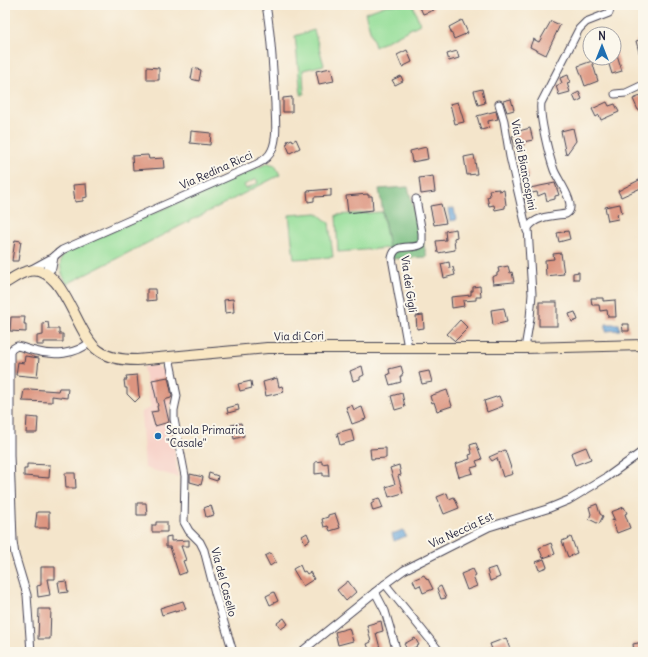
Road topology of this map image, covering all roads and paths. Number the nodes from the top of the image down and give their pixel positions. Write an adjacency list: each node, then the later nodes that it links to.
1 (266, 5): 8 (street, Via Redina Ricci)
2 (610, 5): 7 (street, Via dei Biancospini)
3 (643, 86): 4 (street)
4 (615, 94)
5 (500, 104): 7 (street, Via dei Biancospini)
6 (416, 199): 15 (street, Via dei Gigli)
7 (527, 231): 16 (street, Via dei Biancospini)
8 (54, 260): 9 (street); 10 (street); 11 (street)
9 (26, 272): 10 (main road); 12 (main road)
10 (47, 273): 11 (main road, Via di Cori)
11 (57, 282): 13 (main road, Via di Cori)
12 (5, 283)
13 (90, 342): 17 (main road, Via di Cori); 19 (street)
14 (643, 345): 16 (main road, Via di Cori)
15 (408, 348): 16 (main road, Via di Cori); 17 (main road, Via di Cori)
16 (525, 348)
17 (169, 357): 23 (street, Via del Casello)
18 (643, 451): 20 (street, Via Neccia Est)
19 (7, 456): 22 (street)
20 (385, 584): 21 (street, Via Neccia Est); 26 (street)
21 (375, 592): 24 (street, Via Neccia Est); 25 (street)
22 (31, 652)
23 (232, 652)
24 (301, 652)
25 (397, 652)
26 (440, 652)

